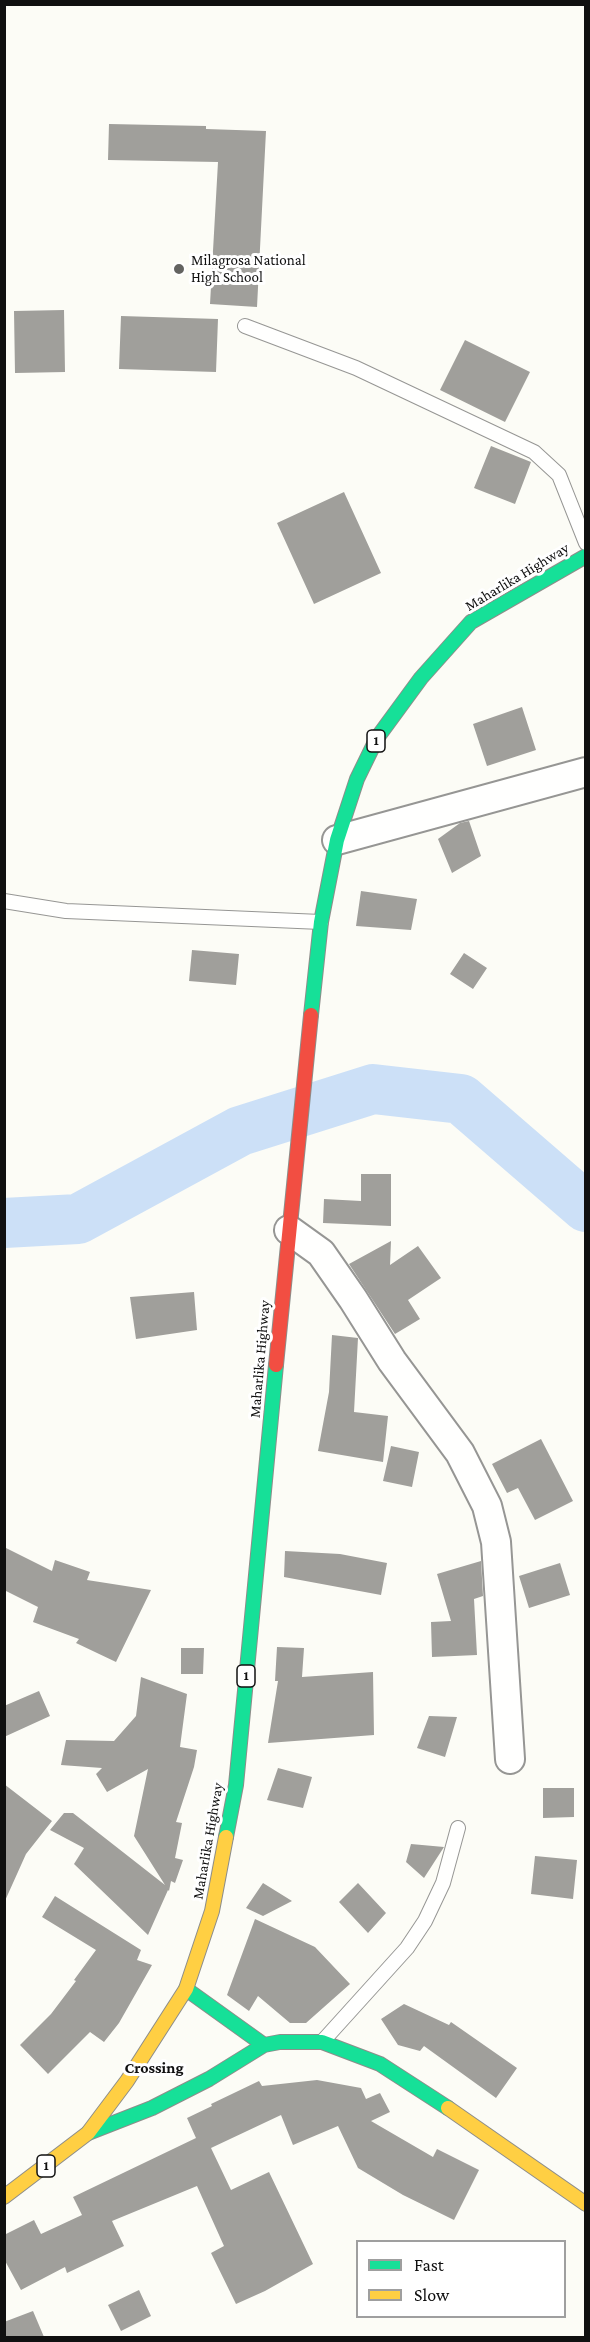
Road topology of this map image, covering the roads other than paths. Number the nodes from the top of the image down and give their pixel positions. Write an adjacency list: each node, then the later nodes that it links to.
1 (245, 326): 2 (lane)
2 (585, 543)
3 (585, 556): 5 (main road, Maharlika Highway / 1)
4 (585, 772): 5 (street)
5 (337, 840): 7 (main road, Maharlika Highway / 1)
6 (4, 901): 7 (lane)
7 (321, 922): 8 (main road, Maharlika Highway / 1)
8 (289, 1230): 9 (street); 11 (main road, Maharlika Highway / 1)
9 (510, 1759)
10 (458, 1828): 12 (lane)
11 (186, 1989): 13 (main road); 14 (main road, Maharlika Highway / 1)
12 (322, 2042): 13 (main road); 16 (main road)
13 (264, 2045): 14 (main road)
14 (88, 2133): 15 (main road, Maharlika Highway / 1)
15 (4, 2197)
16 (585, 2204)

